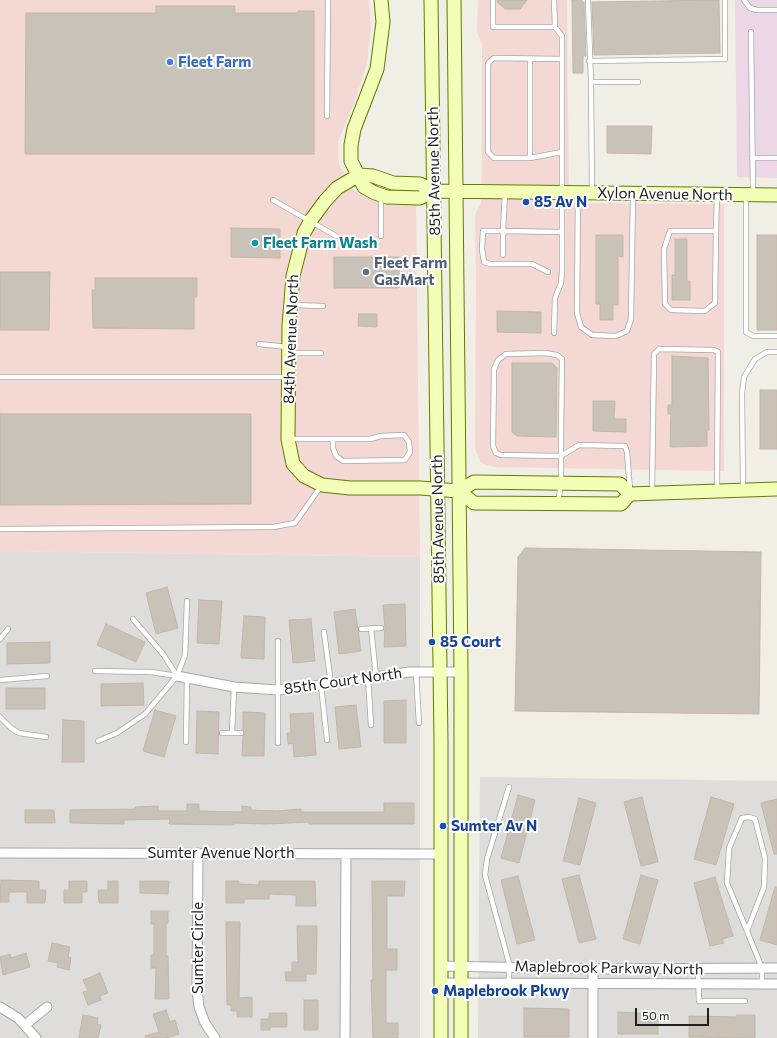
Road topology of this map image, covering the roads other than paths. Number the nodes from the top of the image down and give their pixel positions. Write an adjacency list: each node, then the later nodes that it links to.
1 (328, 0): 18 (lane)
2 (381, 0): 23 (main road)
3 (431, 0): 24 (main road, 85th Avenue North)
4 (454, 0): 25 (main road, 85th Avenue North)
5 (493, 0): 11 (lane)
6 (554, 0): 11 (lane)
7 (588, 0): 15 (lane)
8 (725, 0): 15 (lane)
9 (744, 0): 10 (lane)
10 (777, 10)
11 (555, 27): 13 (lane)
12 (751, 32): 21 (lane)
13 (562, 58): 14 (lane); 19 (lane)
14 (530, 59): 20 (lane); 20 (lane)
15 (589, 61): 16 (lane)
16 (590, 82): 17 (lane); 29 (lane)
17 (638, 82)
18 (328, 116)
19 (562, 152): 20 (lane); 27 (lane)
20 (530, 158)
21 (752, 158): 22 (lane); 33 (lane)
22 (777, 158)
23 (359, 175): 24 (main road); 31 (main road); 36 (main road, 84th Avenue North)
24 (434, 191): 25 (main road, Xylon Avenue North); 31 (main road); 60 (main road, 85th Avenue North)
25 (455, 192): 26 (main road, Xylon Avenue North); 61 (main road, 85th Avenue North)
26 (505, 192): 27 (main road, Xylon Avenue North); 37 (lane)
27 (562, 193): 28 (main road, Xylon Avenue North); 39 (lane)
28 (578, 194): 29 (main road, Xylon Avenue North); 30 (lane)
29 (592, 194): 30 (main road, Xylon Avenue North)
30 (633, 194): 32 (main road, Xylon Avenue North)
31 (381, 195): 41 (lane)
32 (717, 195): 33 (main road, Xylon Avenue North); 38 (lane)
33 (750, 195): 34 (main road, Xylon Avenue North); 47 (lane)
34 (777, 195)
35 (273, 200): 36 (lane)
36 (311, 220): 40 (lane); 44 (main road, 84th Avenue North)
37 (503, 231): 39 (lane); 42 (lane); 43 (lane)
38 (716, 231): 38 (lane)
39 (562, 232): 46 (lane)
40 (336, 236)
41 (382, 236)
42 (502, 255)
43 (548, 272)
44 (290, 305): 45 (lane); 49 (main road, 84th Avenue North)
45 (323, 306)
46 (554, 333)
47 (777, 336)
48 (259, 344): 49 (lane)
49 (289, 350): 51 (lane); 53 (main road, 84th Avenue North)
50 (777, 352): 62 (lane)
51 (321, 353)
52 (0, 376): 53 (lane)
53 (288, 376): 54 (main road, 84th Avenue North)
54 (288, 439): 55 (lane); 58 (main road, 84th Avenue North)
55 (333, 439): 55 (lane)
56 (561, 456): 56 (lane); 57 (lane); 65 (lane)
57 (561, 483): 61 (main road); 65 (main road); 66 (lane)
58 (322, 485): 60 (main road); 67 (lane)
59 (777, 489): 62 (main road)
60 (438, 490): 61 (main road); 79 (main road, 85th Avenue North)
61 (459, 491): 66 (main road); 80 (main road, 85th Avenue North)
62 (743, 491): 63 (main road)
63 (716, 492): 64 (main road); 64 (lane)
64 (652, 493): 65 (main road)
65 (630, 494): 66 (main road)
66 (558, 503)
67 (0, 529)
68 (187, 601): 82 (lane)
69 (133, 619): 82 (lane)
70 (372, 628): 71 (lane); 73 (lane); 84 (lane)
71 (381, 628)
72 (8, 629): 75 (lane)
73 (361, 629)
74 (324, 632): 86 (lane)
75 (0, 639)
76 (278, 641): 89 (lane)
77 (95, 671): 82 (lane)
78 (416, 671): 79 (street, 85th Court North); 84 (street, 85th Court North); 91 (lane)
79 (440, 672): 80 (street, 85th Court North); 105 (main road, 85th Avenue North)
80 (461, 672): 108 (main road, 85th Avenue North)
81 (47, 676): 85 (lane)
82 (177, 676): 83 (street, 85th Court North); 98 (lane)
83 (187, 678): 88 (street, 85th Court North); 99 (lane)
84 (372, 678): 86 (street, 85th Court North); 92 (lane)
85 (0, 680)
86 (331, 684): 87 (street, 85th Court North)
87 (321, 685): 89 (street, 85th Court North); 97 (lane)
88 (234, 687): 89 (street, 85th Court North); 94 (lane)
89 (278, 690): 100 (lane)
90 (0, 717): 96 (lane)
91 (419, 723)
92 (371, 725)
93 (222, 733): 94 (lane)
94 (232, 733): 95 (lane)
95 (241, 733)
96 (46, 737)
97 (327, 740)
98 (98, 741)
99 (186, 742)
100 (278, 743)
101 (509, 787): 109 (lane)
102 (0, 853): 103 (street, Sumter Avenue North)
103 (198, 853): 104 (street, Sumter Avenue North); 126 (street, Sumter Circle)
104 (346, 854): 105 (street, Sumter Avenue North); 127 (street)
105 (441, 854): 107 (main road, 85th Avenue North)
106 (747, 931): 106 (lane); 110 (lane)
107 (440, 966): 108 (street, Maplebrook Parkway North); 114 (main road, 85th Avenue North)
108 (460, 966): 109 (street, Maplebrook Parkway North); 115 (main road, 85th Avenue North)
109 (509, 967): 112 (street, Maplebrook Parkway North); 116 (lane)
110 (762, 968): 111 (street, Maplebrook Parkway North); 113 (street, Maplebrook Parkway North); 119 (lane)
111 (777, 968)
112 (593, 969): 113 (street, Maplebrook Parkway North); 117 (street)
113 (698, 969): 118 (lane)
114 (440, 983): 115 (street, Maplebrook Parkway North); 128 (main road, 85th Avenue North)
115 (461, 983): 116 (street, Maplebrook Parkway North); 129 (main road, 85th Avenue North)
116 (509, 983): 117 (street, Maplebrook Parkway North)
117 (594, 984): 118 (street, Maplebrook Parkway North); 130 (street)
118 (698, 984): 119 (street, Maplebrook Parkway North); 121 (lane)
119 (762, 984): 120 (street, Maplebrook Parkway North)
120 (777, 984)
121 (745, 1002)
122 (0, 1007): 124 (street)
123 (47, 1007): 124 (street)
124 (25, 1025): 125 (street)
125 (36, 1038)
126 (215, 1038)
127 (345, 1038)
128 (441, 1038)
129 (461, 1038)
130 (593, 1038)

